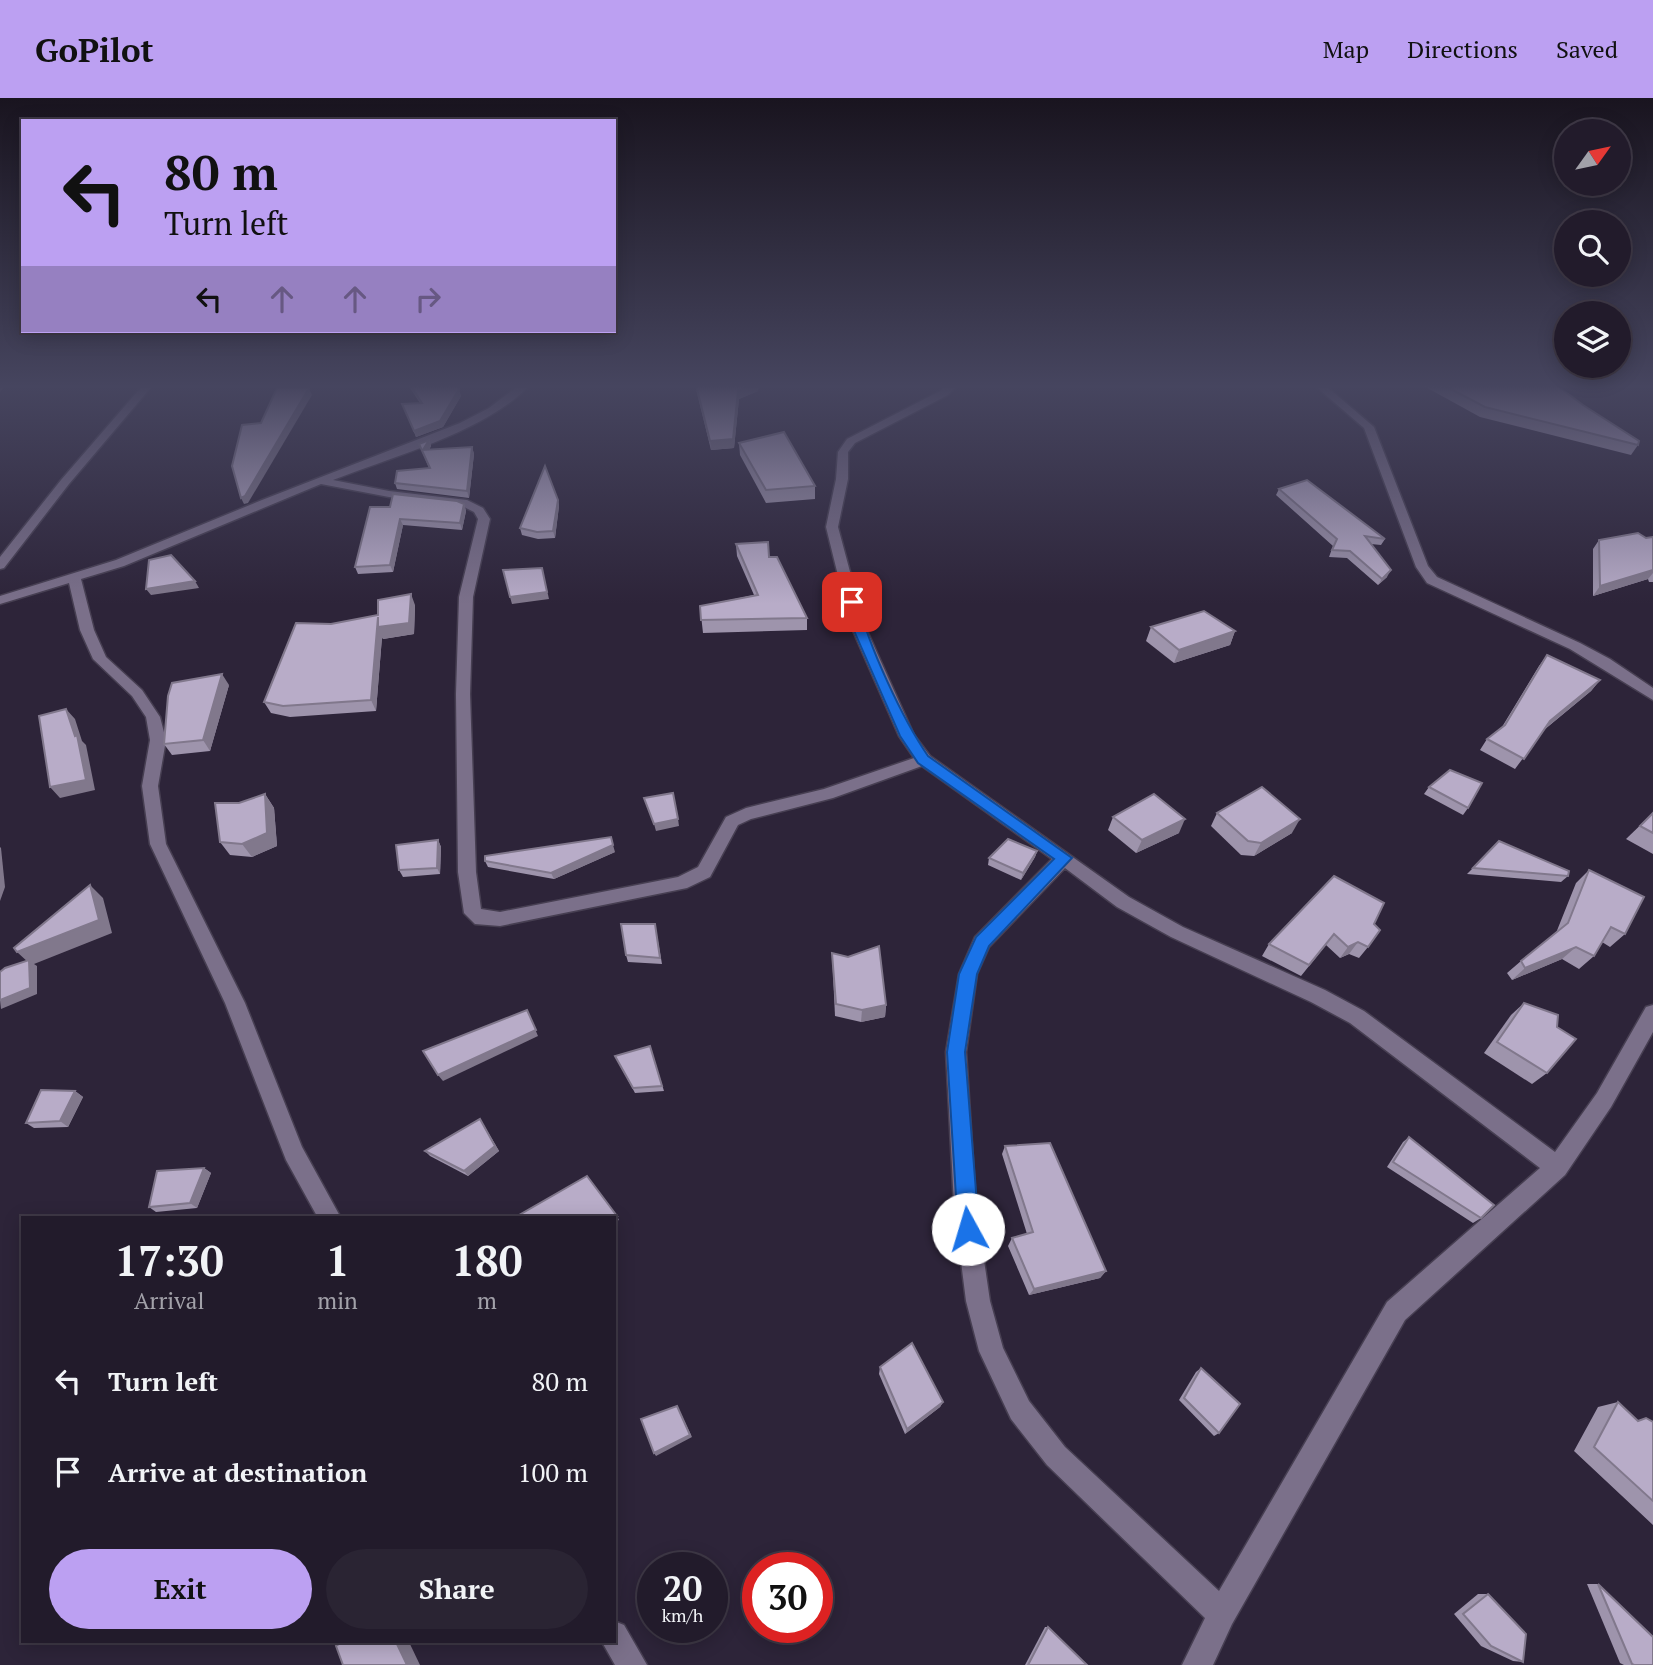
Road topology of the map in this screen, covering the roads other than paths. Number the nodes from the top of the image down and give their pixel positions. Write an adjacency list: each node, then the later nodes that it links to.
1 (85, 458): 6 (street)
2 (379, 458): 5 (street)
3 (843, 458): 10 (street)
4 (1381, 458): 9 (street)
5 (321, 481): 7 (street); 10 (street)
6 (0, 565)
7 (74, 578): 8 (street); 14 (street)
8 (0, 600)
9 (1653, 695)
10 (923, 760): 11 (street)
11 (1064, 858): 13 (street); 15 (street)
12 (1652, 1020): 13 (street)
13 (1557, 1167): 15 (street)
14 (329, 1216)
15 (1222, 1614): 18 (street)
16 (616, 1638): 17 (street)
17 (632, 1665)
18 (1197, 1665)

